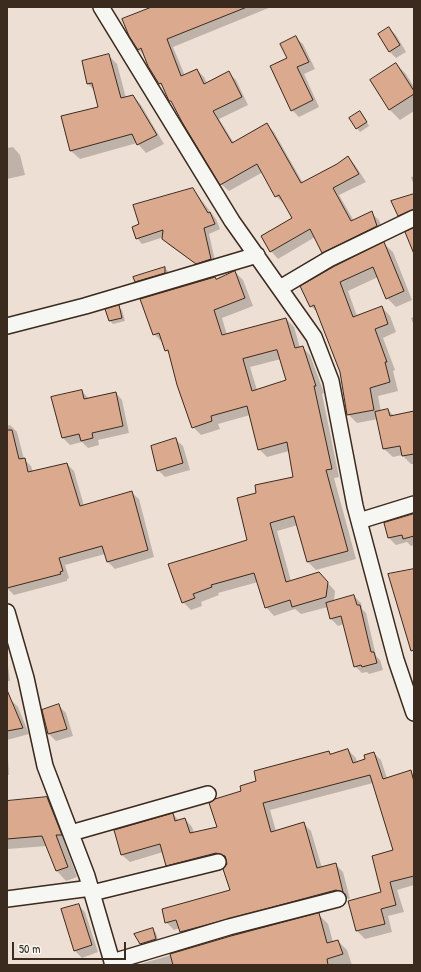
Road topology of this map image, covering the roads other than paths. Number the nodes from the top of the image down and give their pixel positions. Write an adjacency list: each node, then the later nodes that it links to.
1 (101, 7): 3 (street)
2 (414, 218): 4 (street)
3 (257, 255): 4 (street); 5 (street)
4 (280, 288): 7 (street)
5 (7, 326)
6 (414, 504): 7 (street)
7 (359, 520): 9 (street)
8 (8, 616): 11 (street)
9 (414, 714)
10 (208, 794): 11 (street)
11 (71, 833): 13 (street)
12 (218, 862): 13 (street)
13 (91, 891): 14 (street); 16 (street)
14 (7, 899)
15 (338, 900): 16 (street)
16 (113, 964)

